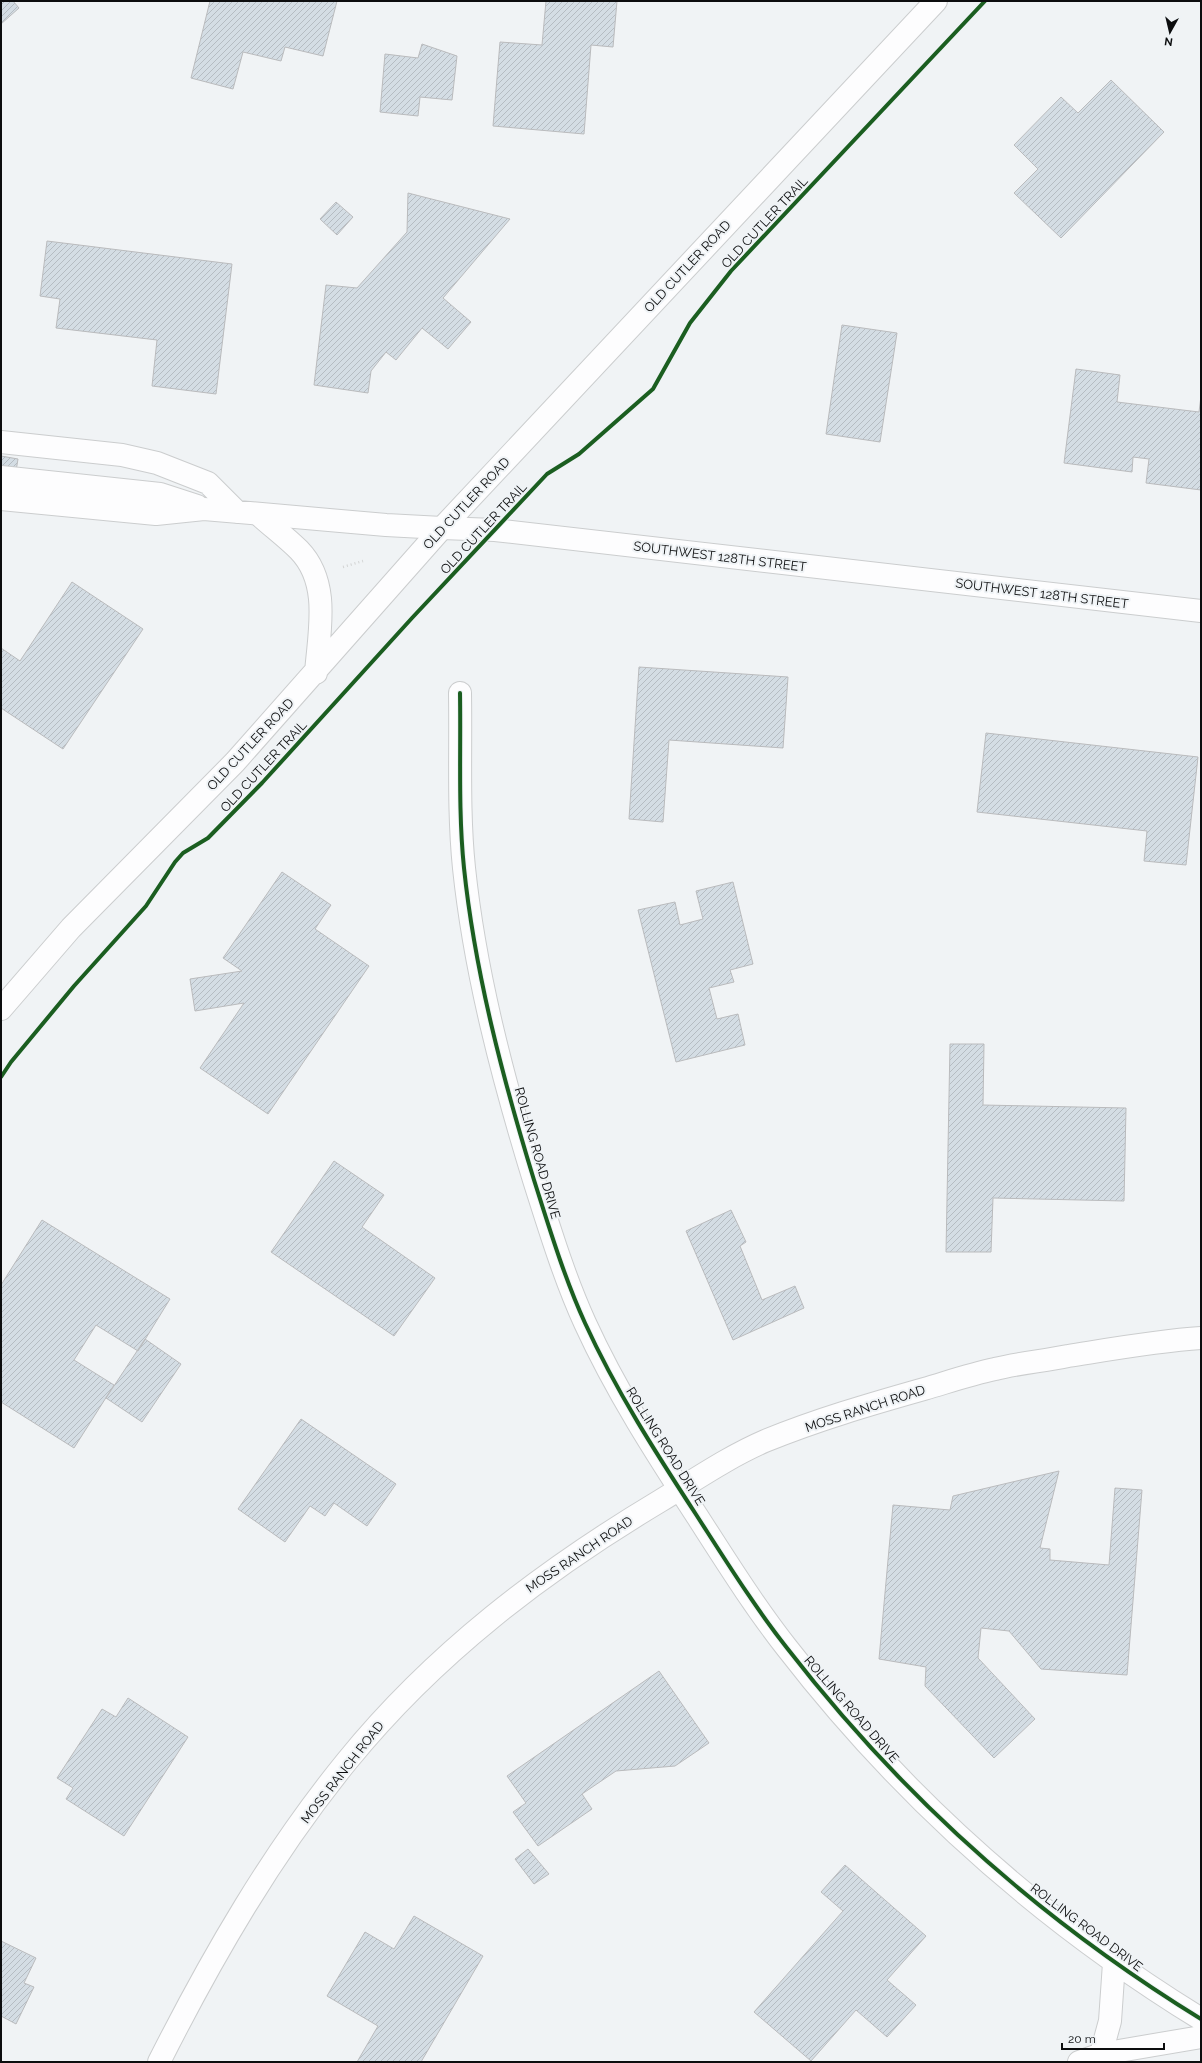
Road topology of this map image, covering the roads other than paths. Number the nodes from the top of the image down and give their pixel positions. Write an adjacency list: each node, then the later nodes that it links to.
1 (936, 1): 7 (street, OLD CUTLER ROAD)
2 (1, 442): 6 (street)
3 (1, 477): 5 (street, SOUTHWEST 128TH STREET)
4 (1, 499): 5 (street, SOUTHWEST 128TH STREET)
5 (204, 509): 6 (street, SOUTHWEST 128TH STREET)
6 (248, 513): 7 (street, SOUTHWEST 128TH STREET); 9 (street)
7 (442, 528): 8 (street, SOUTHWEST 128TH STREET); 9 (street, OLD CUTLER ROAD)
8 (1201, 611)
9 (316, 673): 11 (street, OLD CUTLER ROAD)
10 (460, 693): 13 (street, ROLLING ROAD DRIVE)
11 (1, 1009)
12 (1201, 1338): 13 (street, MOSS RANCH ROAD)
13 (680, 1489): 14 (street, ROLLING ROAD DRIVE); 18 (street, MOSS RANCH ROAD)
14 (1114, 1963): 15 (street, ROLLING ROAD DRIVE); 17 (street)
15 (1201, 2019)
16 (1201, 2037): 17 (street)
17 (1101, 2054): 19 (street)
18 (159, 2062)
19 (1079, 2062)

